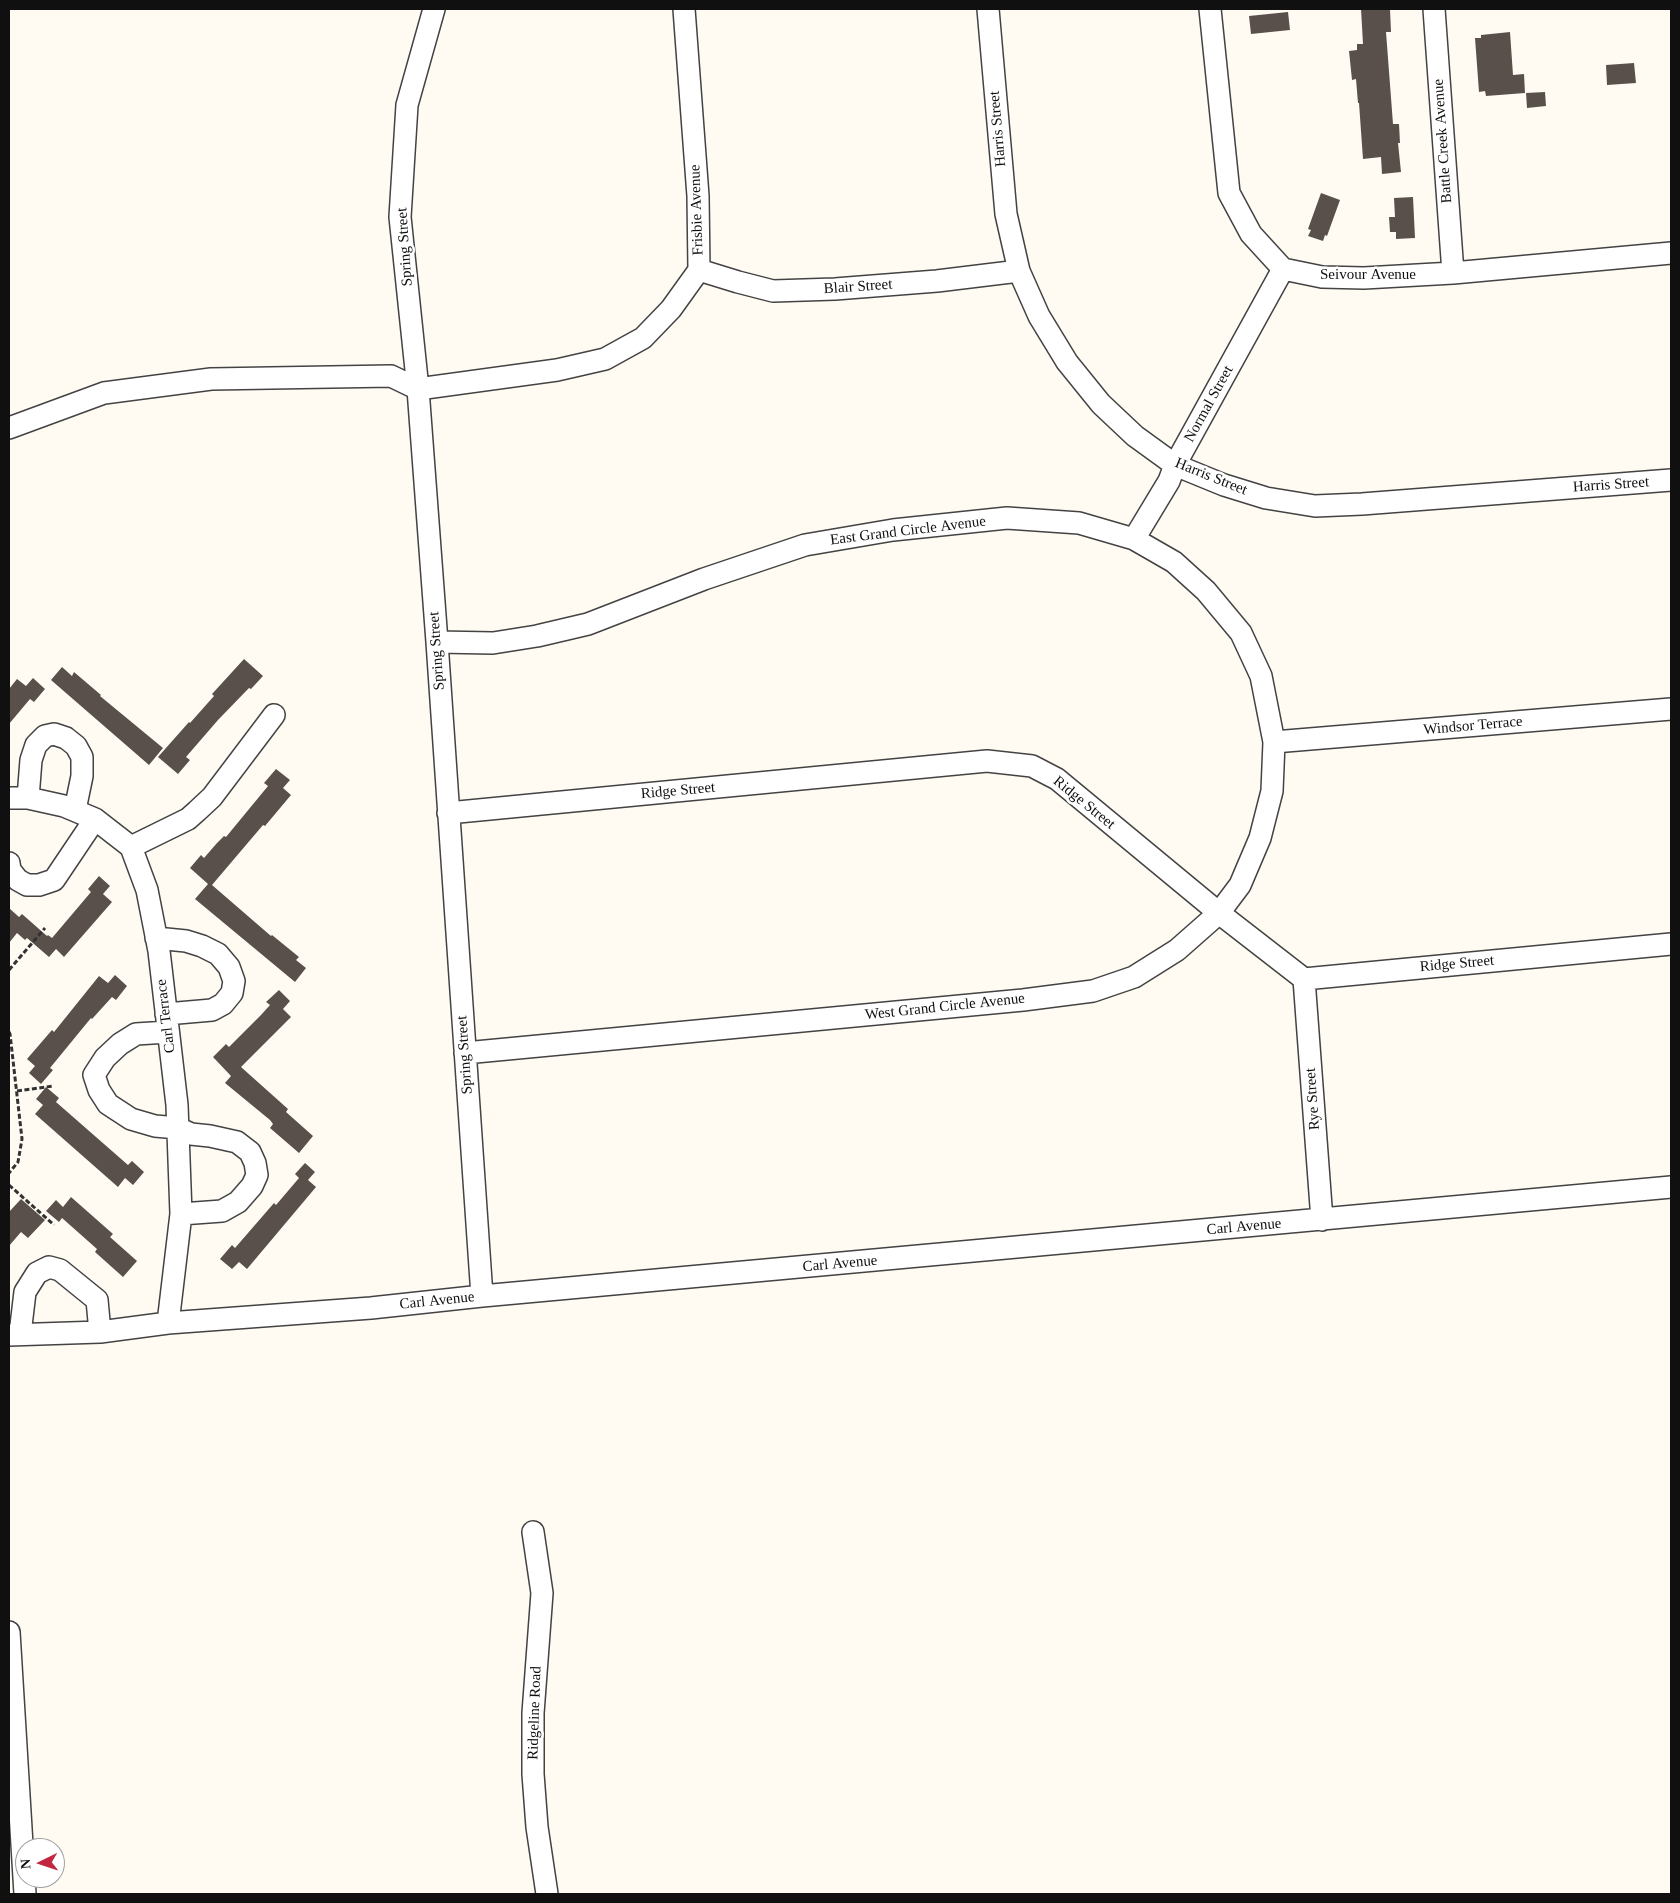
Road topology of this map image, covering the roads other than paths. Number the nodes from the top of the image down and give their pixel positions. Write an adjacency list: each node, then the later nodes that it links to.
1 (434, 9): 11 (street, Spring Street)
2 (684, 9): 8 (street, Frisbie Avenue)
3 (988, 9): 9 (street, Harris Street)
4 (1210, 9): 7 (street)
5 (1434, 9): 10 (street, Battle Creek Avenue)
6 (1671, 253): 10 (street, Seivour Avenue)
7 (1283, 269): 10 (street, Seivour Avenue); 13 (street, Normal Street)
8 (699, 270): 9 (street, Blair Street); 11 (street, Frisbie Avenue)
9 (1019, 271): 13 (street, Harris Street)
10 (1453, 273)
11 (418, 389): 12 (street); 16 (street, Spring Street)
12 (9, 428)
13 (1175, 465): 14 (street, Harris Street); 15 (street, Normal Street)
14 (1671, 480)
15 (1134, 539): 16 (street, East Grand Circle Avenue); 19 (street, East Grand Circle Avenue)
16 (437, 642): 22 (street, Spring Street)
17 (1671, 709): 19 (street, Windsor Terrace)
18 (274, 715): 24 (street)
19 (1274, 742): 26 (street, West Grand Circle Avenue)
20 (18, 798): 21 (street); 21 (street)
21 (75, 810): 23 (street)
22 (448, 813): 26 (street, Ridge Street); 31 (street, Spring Street)
23 (95, 819): 24 (street); 25 (street)
24 (131, 847): 27 (street, Carl Terrace)
25 (9, 863)
26 (1219, 914): 29 (street, Ridge Street); 31 (street, West Grand Circle Avenue)
27 (156, 938): 30 (street, Carl Terrace); 30 (street)
28 (1671, 944): 29 (street, Ridge Street)
29 (1304, 979): 35 (street, Rye Street)
30 (167, 1023): 32 (street, Carl Terrace); 32 (street)
31 (465, 1053): 36 (street, Spring Street)
32 (178, 1128): 34 (street, Carl Terrace); 34 (street)
33 (1671, 1187): 35 (street, Carl Avenue)
34 (181, 1214): 37 (street, Carl Terrace)
35 (1322, 1220): 36 (street, Carl Avenue)
36 (482, 1296): 37 (street, Carl Avenue)
37 (168, 1323): 38 (street, Carl Avenue)
38 (100, 1332): 39 (street, Carl Avenue); 39 (street)
39 (14, 1335)
40 (532, 1532): 43 (street, Ridgeline Road)
41 (9, 1632): 42 (street)
42 (25, 1894)
43 (547, 1894)

